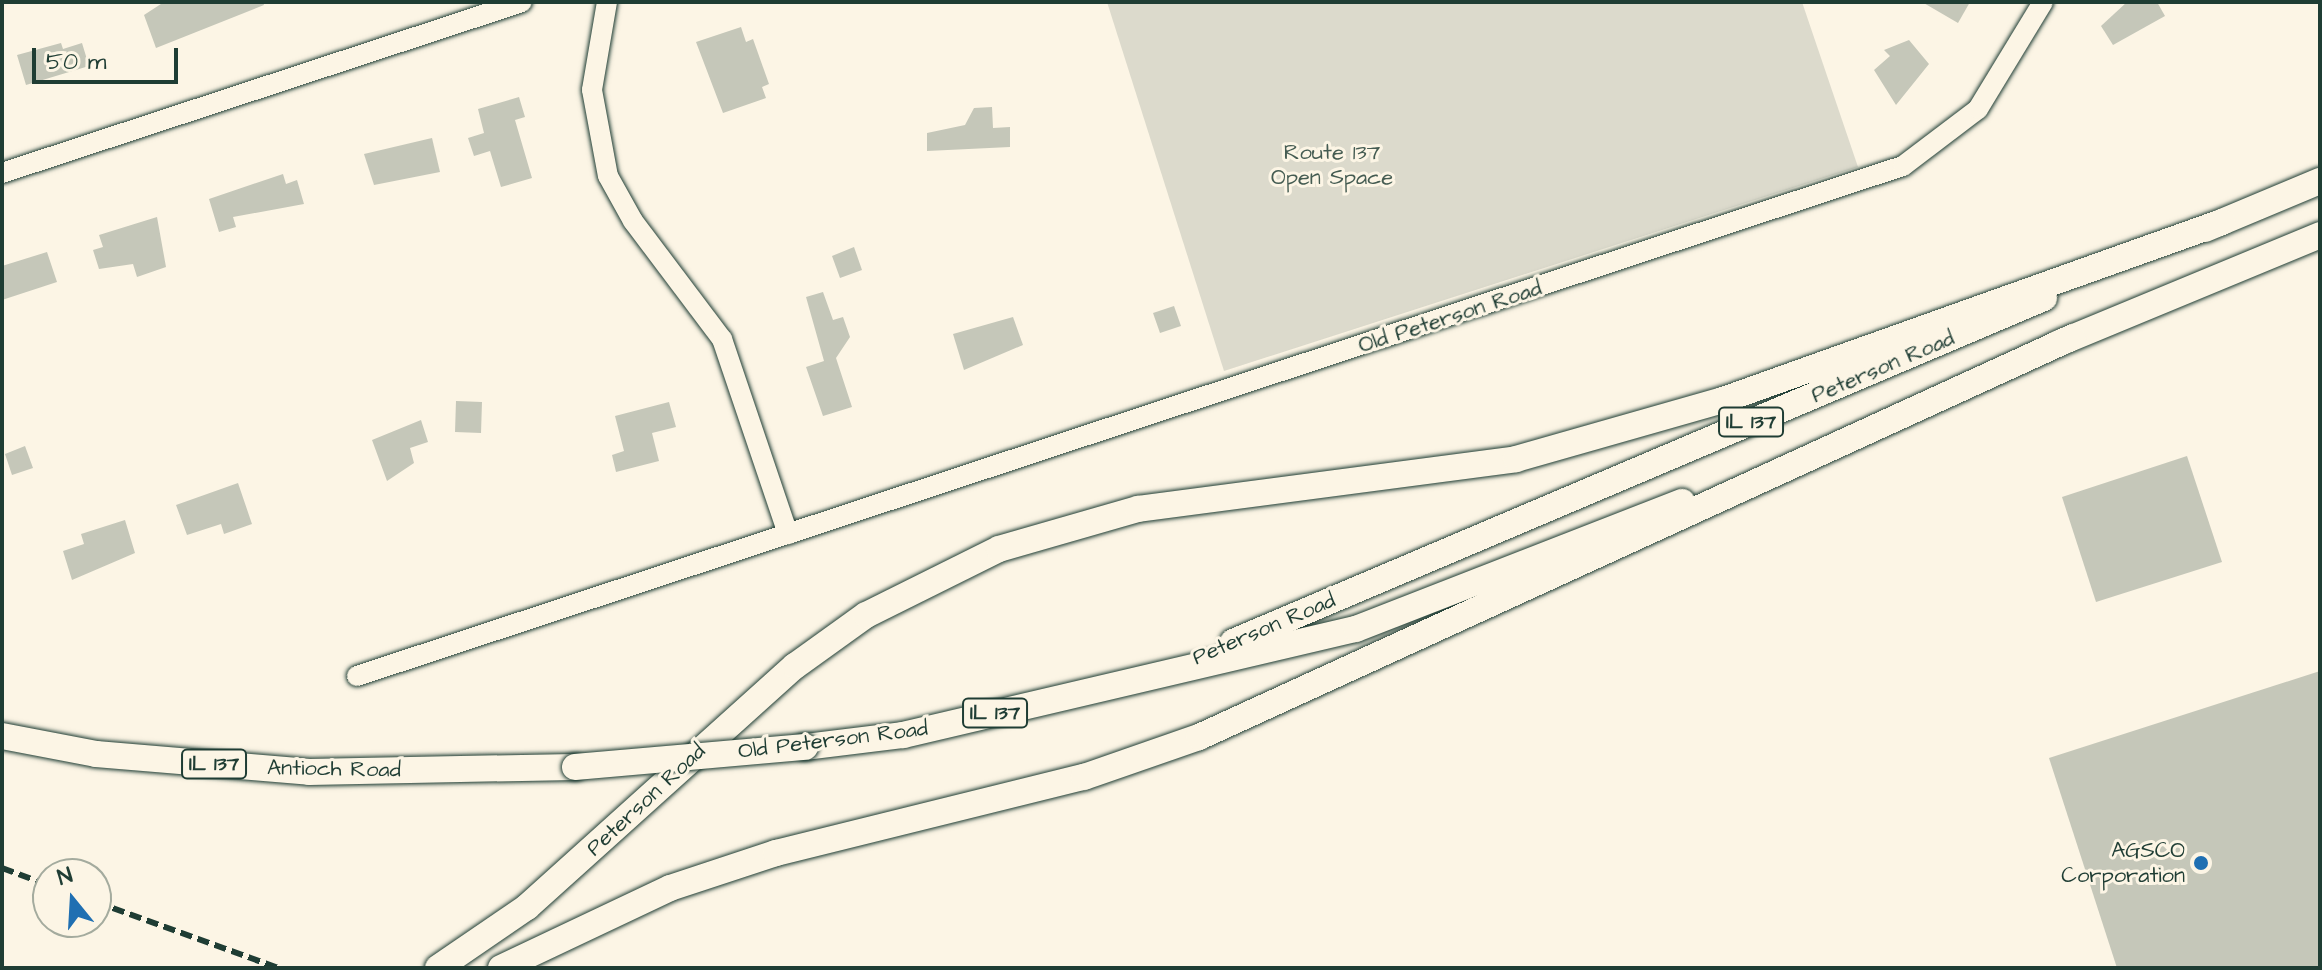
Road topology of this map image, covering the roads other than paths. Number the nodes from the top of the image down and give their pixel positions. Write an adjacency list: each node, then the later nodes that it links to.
1 (522, 2): 4 (street)
2 (607, 2): 9 (street)
3 (2043, 2): 9 (street, Old Peterson Road)
4 (2, 173)
5 (2320, 181): 6 (main road, Peterson Road / IL 137)
6 (2222, 222): 10 (main road, Peterson Road / IL 137); 14 (main road, Peterson Road)
7 (2320, 235): 8 (main road, Peterson Road / IL 137)
8 (2073, 337): 10 (main road, Peterson Road / IL 137); 15 (main road, Peterson Road)
9 (788, 534): 11 (street)
10 (1182, 664): 13 (main road, Old Peterson Road / IL 137, bridge)
11 (357, 676)
12 (2, 736): 13 (main road, Antioch Road / IL 137)
13 (429, 771)
14 (438, 968)
15 (501, 968)

